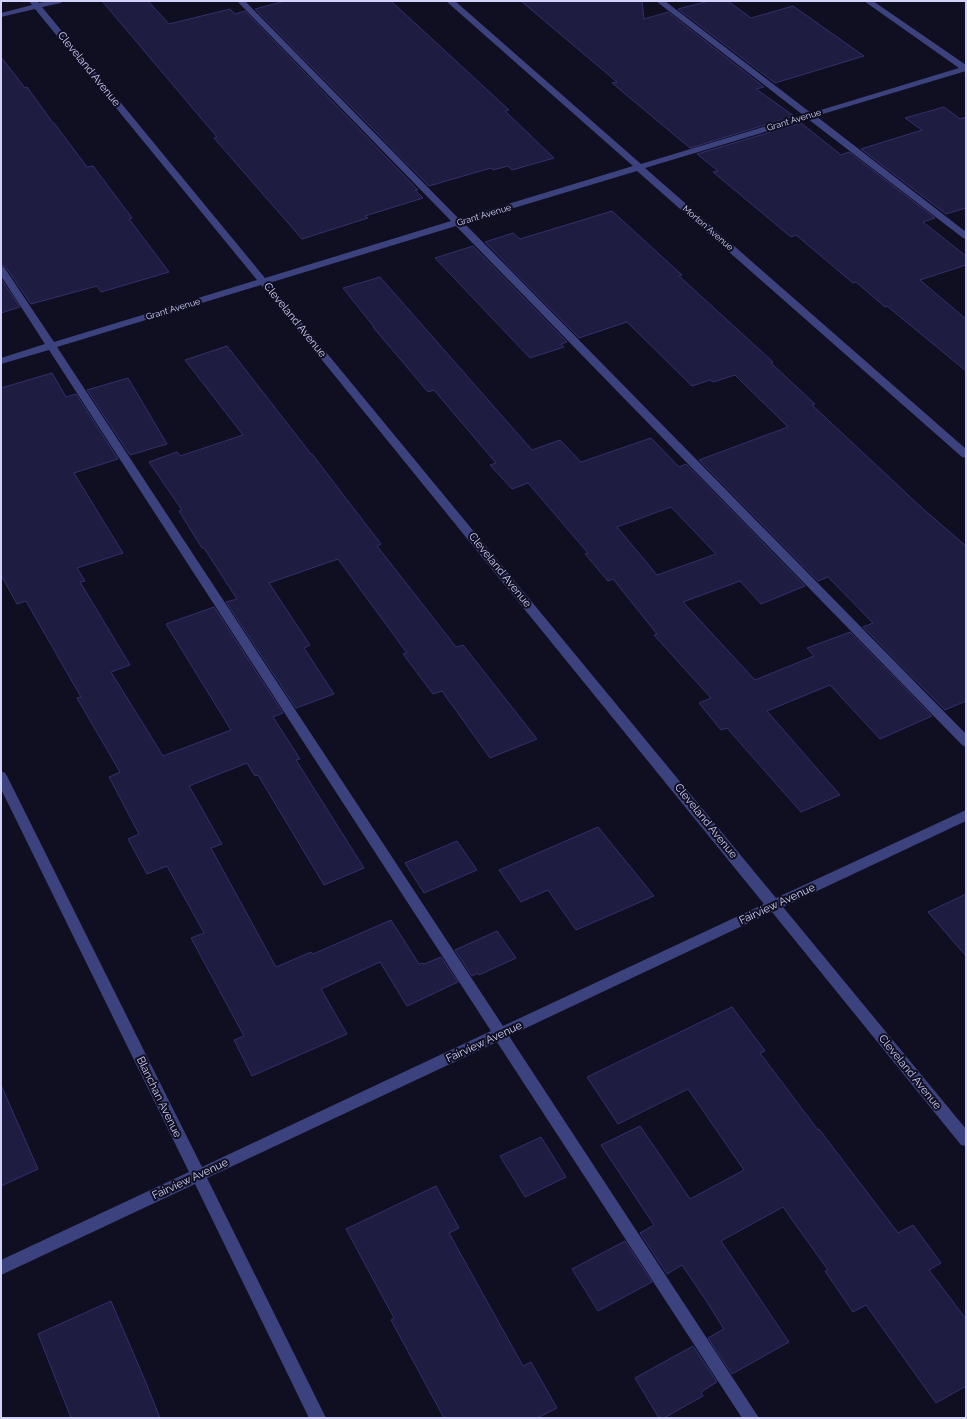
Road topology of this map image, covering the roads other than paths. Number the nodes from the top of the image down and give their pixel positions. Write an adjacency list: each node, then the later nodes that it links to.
1 (58, 1): 6 (street)
2 (241, 1): 11 (street)
3 (450, 1): 10 (street, Morton Avenue)
4 (660, 1): 9 (street)
5 (868, 1): 8 (street)
6 (35, 4): 7 (street); 14 (street, Cleveland Avenue)
7 (1, 15)
8 (966, 68): 9 (street, Grant Avenue)
9 (809, 116): 10 (street, Grant Avenue); 12 (street)
10 (639, 167): 11 (street, Grant Avenue); 17 (street, Morton Avenue)
11 (458, 222): 14 (street, Grant Avenue); 18 (street)
12 (966, 236)
13 (1, 269): 15 (street)
14 (263, 282): 15 (street, Grant Avenue); 21 (street, Cleveland Avenue)
15 (52, 346): 16 (street, Grant Avenue); 22 (street)
16 (1, 361)
17 (966, 455)
18 (966, 742)
19 (1, 776): 24 (street, Blanchan Avenue)
20 (966, 815): 21 (street, Fairview Avenue)
21 (774, 905): 22 (street, Fairview Avenue); 23 (street, Cleveland Avenue)
22 (500, 1034): 24 (street, Fairview Avenue); 27 (street)
23 (966, 1140)
24 (198, 1175): 25 (street, Fairview Avenue); 26 (street, Blanchan Avenue)
25 (1, 1268)
26 (318, 1418)
27 (751, 1418)

